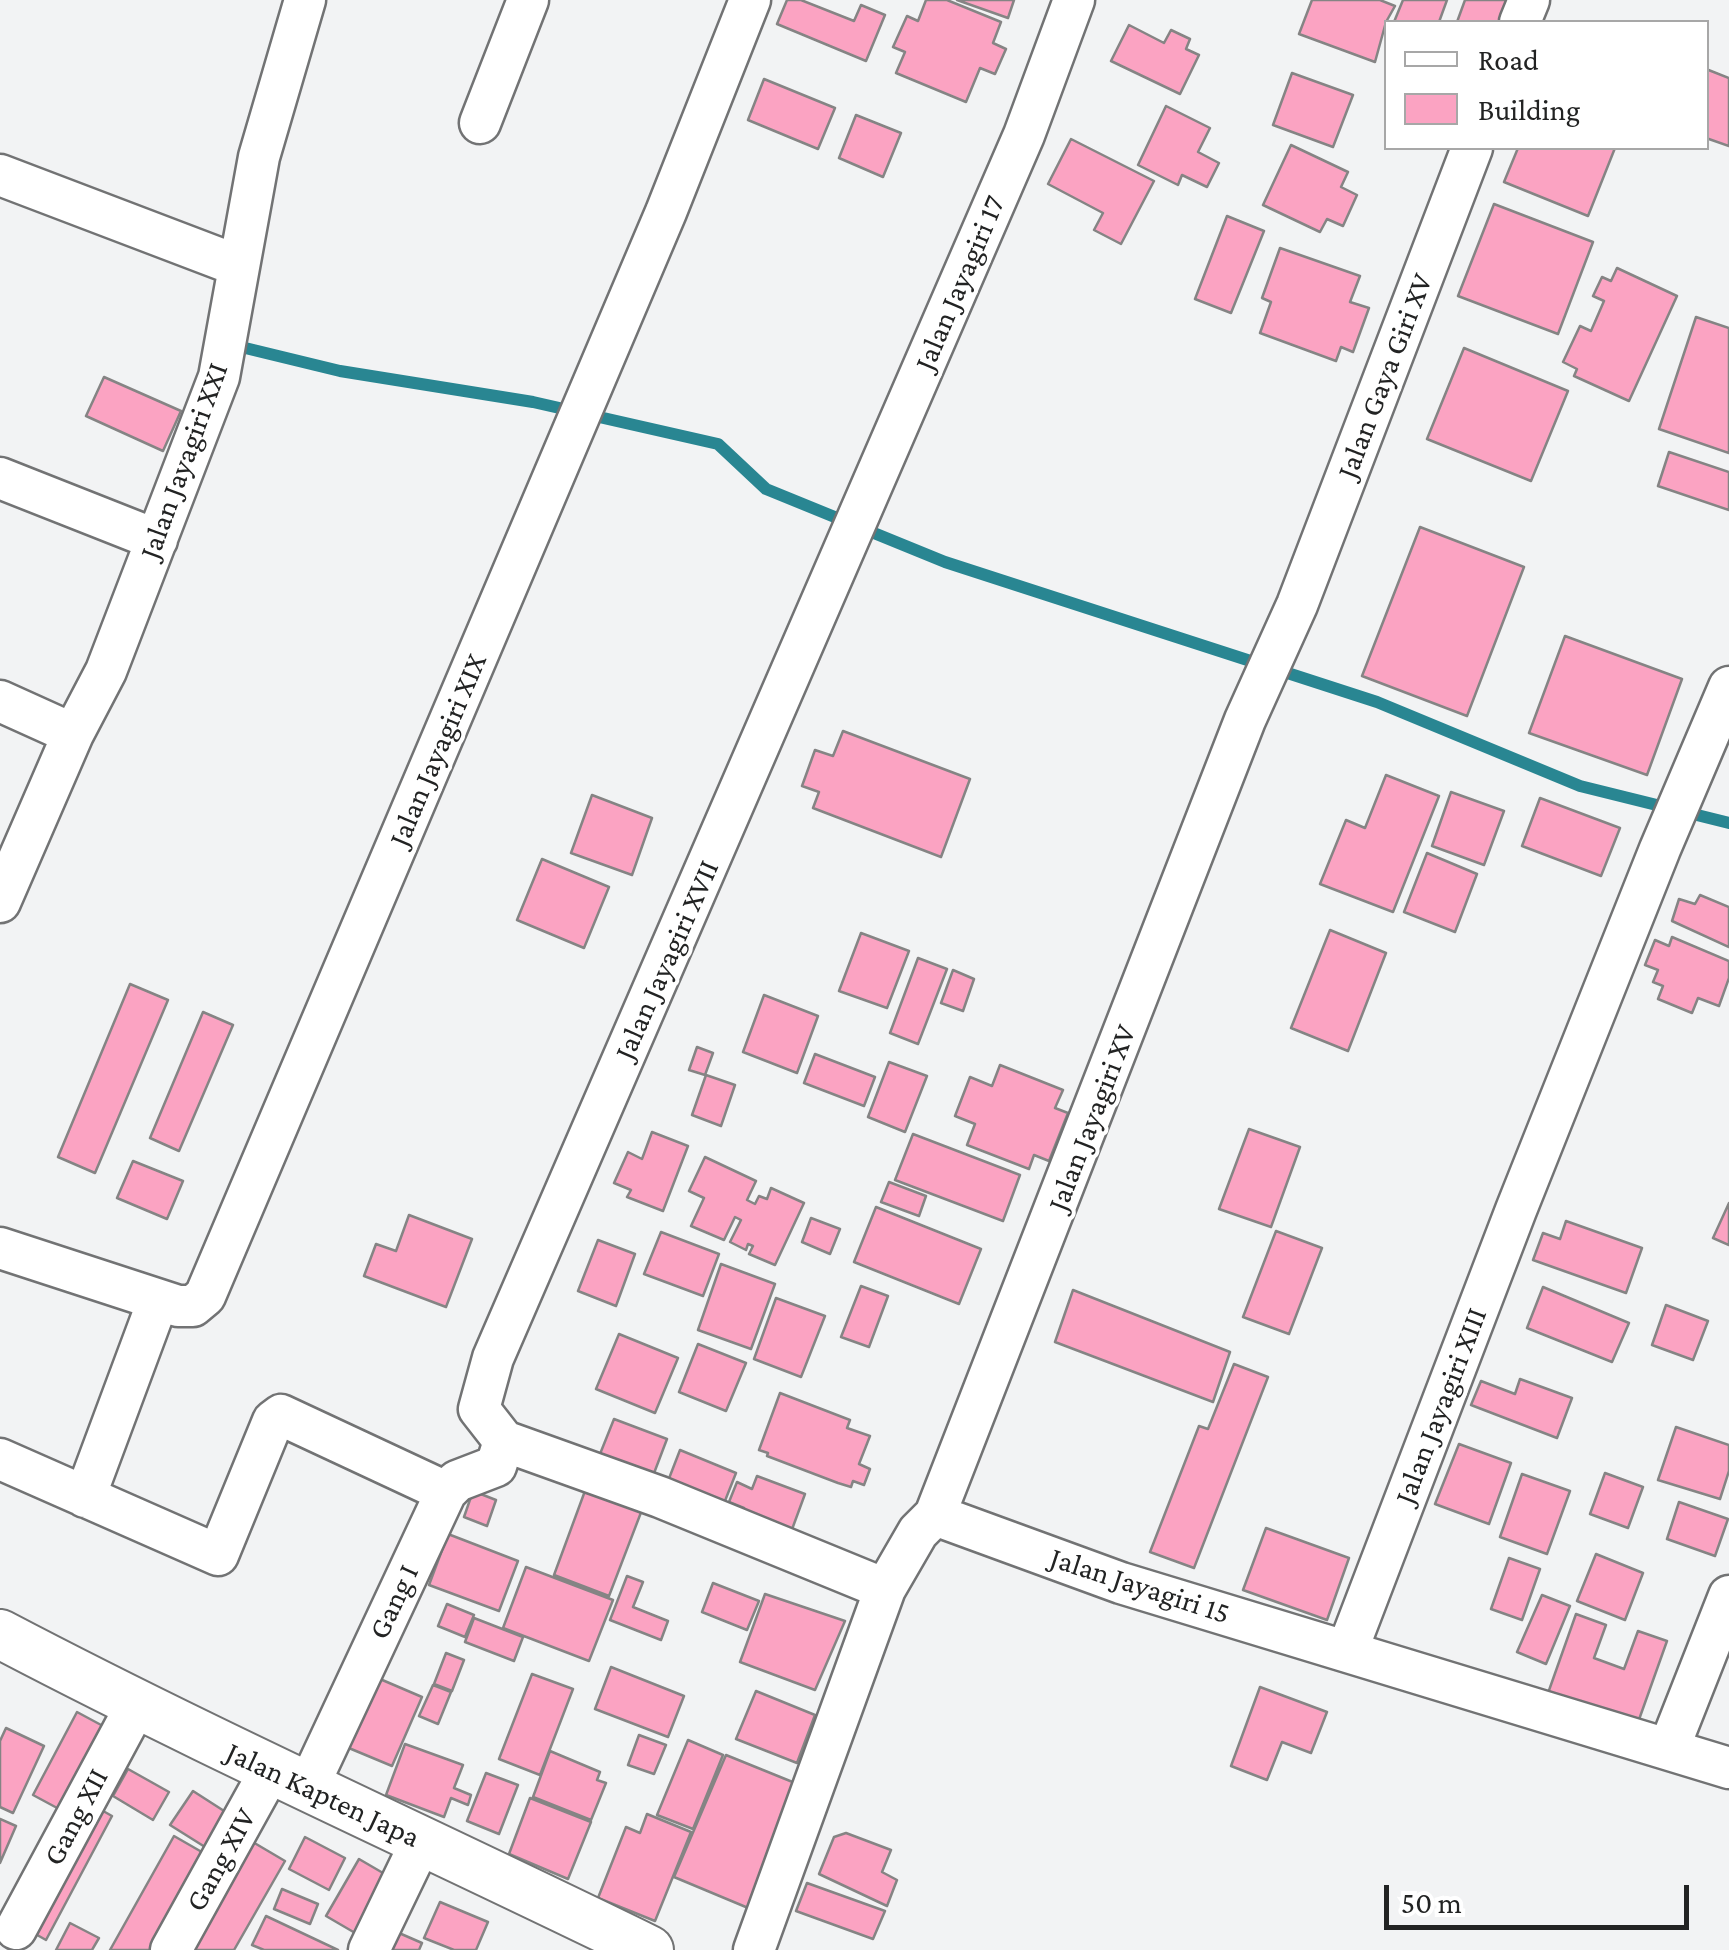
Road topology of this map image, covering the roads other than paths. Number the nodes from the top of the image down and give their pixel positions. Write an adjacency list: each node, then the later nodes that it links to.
1 (528, 0): 5 (street)
2 (750, 0): 18 (street, Jalan Jayagiri XIX)
3 (1074, 0): 11 (street, Jalan Jayagiri 17)
4 (294, 3): 8 (street, Jalan Jayagiri XXI)
5 (480, 123)
6 (1471, 150): 14 (street, Jalan Gaya Giri XV)
7 (0, 176): 8 (street)
8 (239, 266): 10 (street, Jalan Jayagiri XXI)
9 (0, 478): 10 (street)
10 (157, 540): 15 (street, Jalan Jayagiri XXI)
11 (840, 562): 19 (street, Jalan Jayagiri XVII)
12 (1729, 688): 27 (street, Jalan Jayagiri XIII)
13 (0, 701): 15 (street)
14 (1245, 720): 23 (street, Jalan Jayagiri XV)
15 (73, 734): 16 (street, Jalan Jayagiri XXI)
16 (0, 902)
17 (4, 1260): 18 (street, Jalan Jayagiri XIX)
18 (158, 1302): 22 (street)
19 (504, 1441): 21 (street); 24 (street)
20 (0, 1460): 22 (street)
21 (446, 1492): 22 (street); 31 (street, Gang I)
22 (85, 1497)
23 (935, 1516): 24 (street, Jalan Jayagiri XV); 27 (street, Jalan Jayagiri 15)
24 (885, 1589): 37 (street, Jalan Jayagiri XV)
25 (1729, 1596): 29 (street)
26 (0, 1634): 28 (street, Jalan Kapten Japa)
27 (1348, 1650): 29 (street)
28 (136, 1706): 31 (street, Jalan Kapten Japa); 33 (street, Gang XII)
29 (1669, 1748): 30 (street)
30 (1729, 1768)
31 (288, 1780): 32 (street, Jalan Kapten Japa); 34 (street, Gang XIV)
32 (420, 1842): 35 (street); 36 (street, Jalan Kapten Japa)
33 (16, 1929)
34 (172, 1950)
35 (369, 1950)
36 (650, 1950)
37 (754, 1950)

